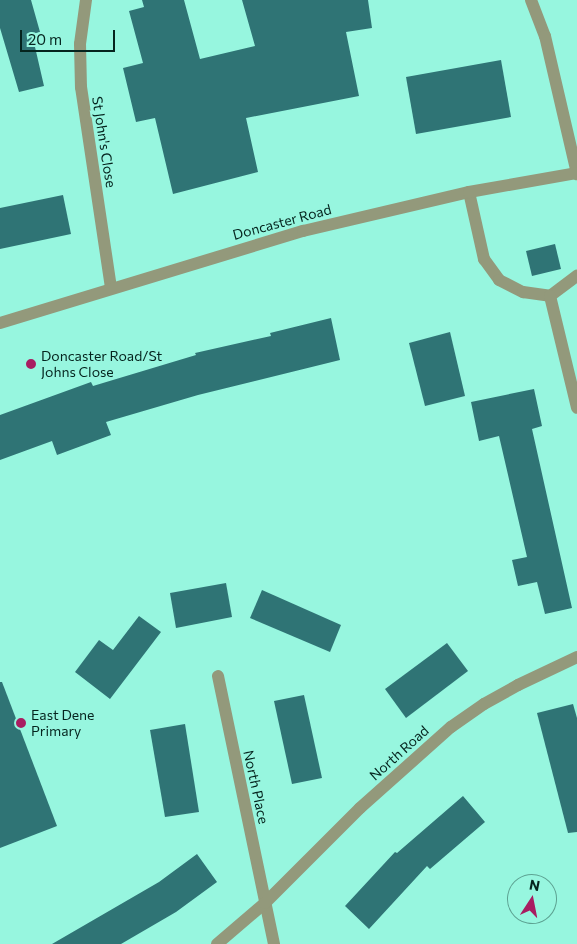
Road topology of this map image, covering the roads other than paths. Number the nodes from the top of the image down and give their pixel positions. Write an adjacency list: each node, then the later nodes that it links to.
1 (86, 0): 6 (street, St John's Close)
2 (531, 0): 3 (street)
3 (577, 174): 4 (street, Doncaster Road)
4 (470, 192): 6 (street, Doncaster Road); 7 (street)
5 (577, 276): 7 (street)
6 (111, 288): 8 (street, Doncaster Road)
7 (550, 296): 9 (street)
8 (0, 323)
9 (577, 408)
10 (577, 657): 12 (street, North Road)
11 (218, 676): 12 (street, North Place)
12 (265, 904): 13 (street, North Road); 14 (street, North Place)
13 (217, 944)
14 (274, 944)

